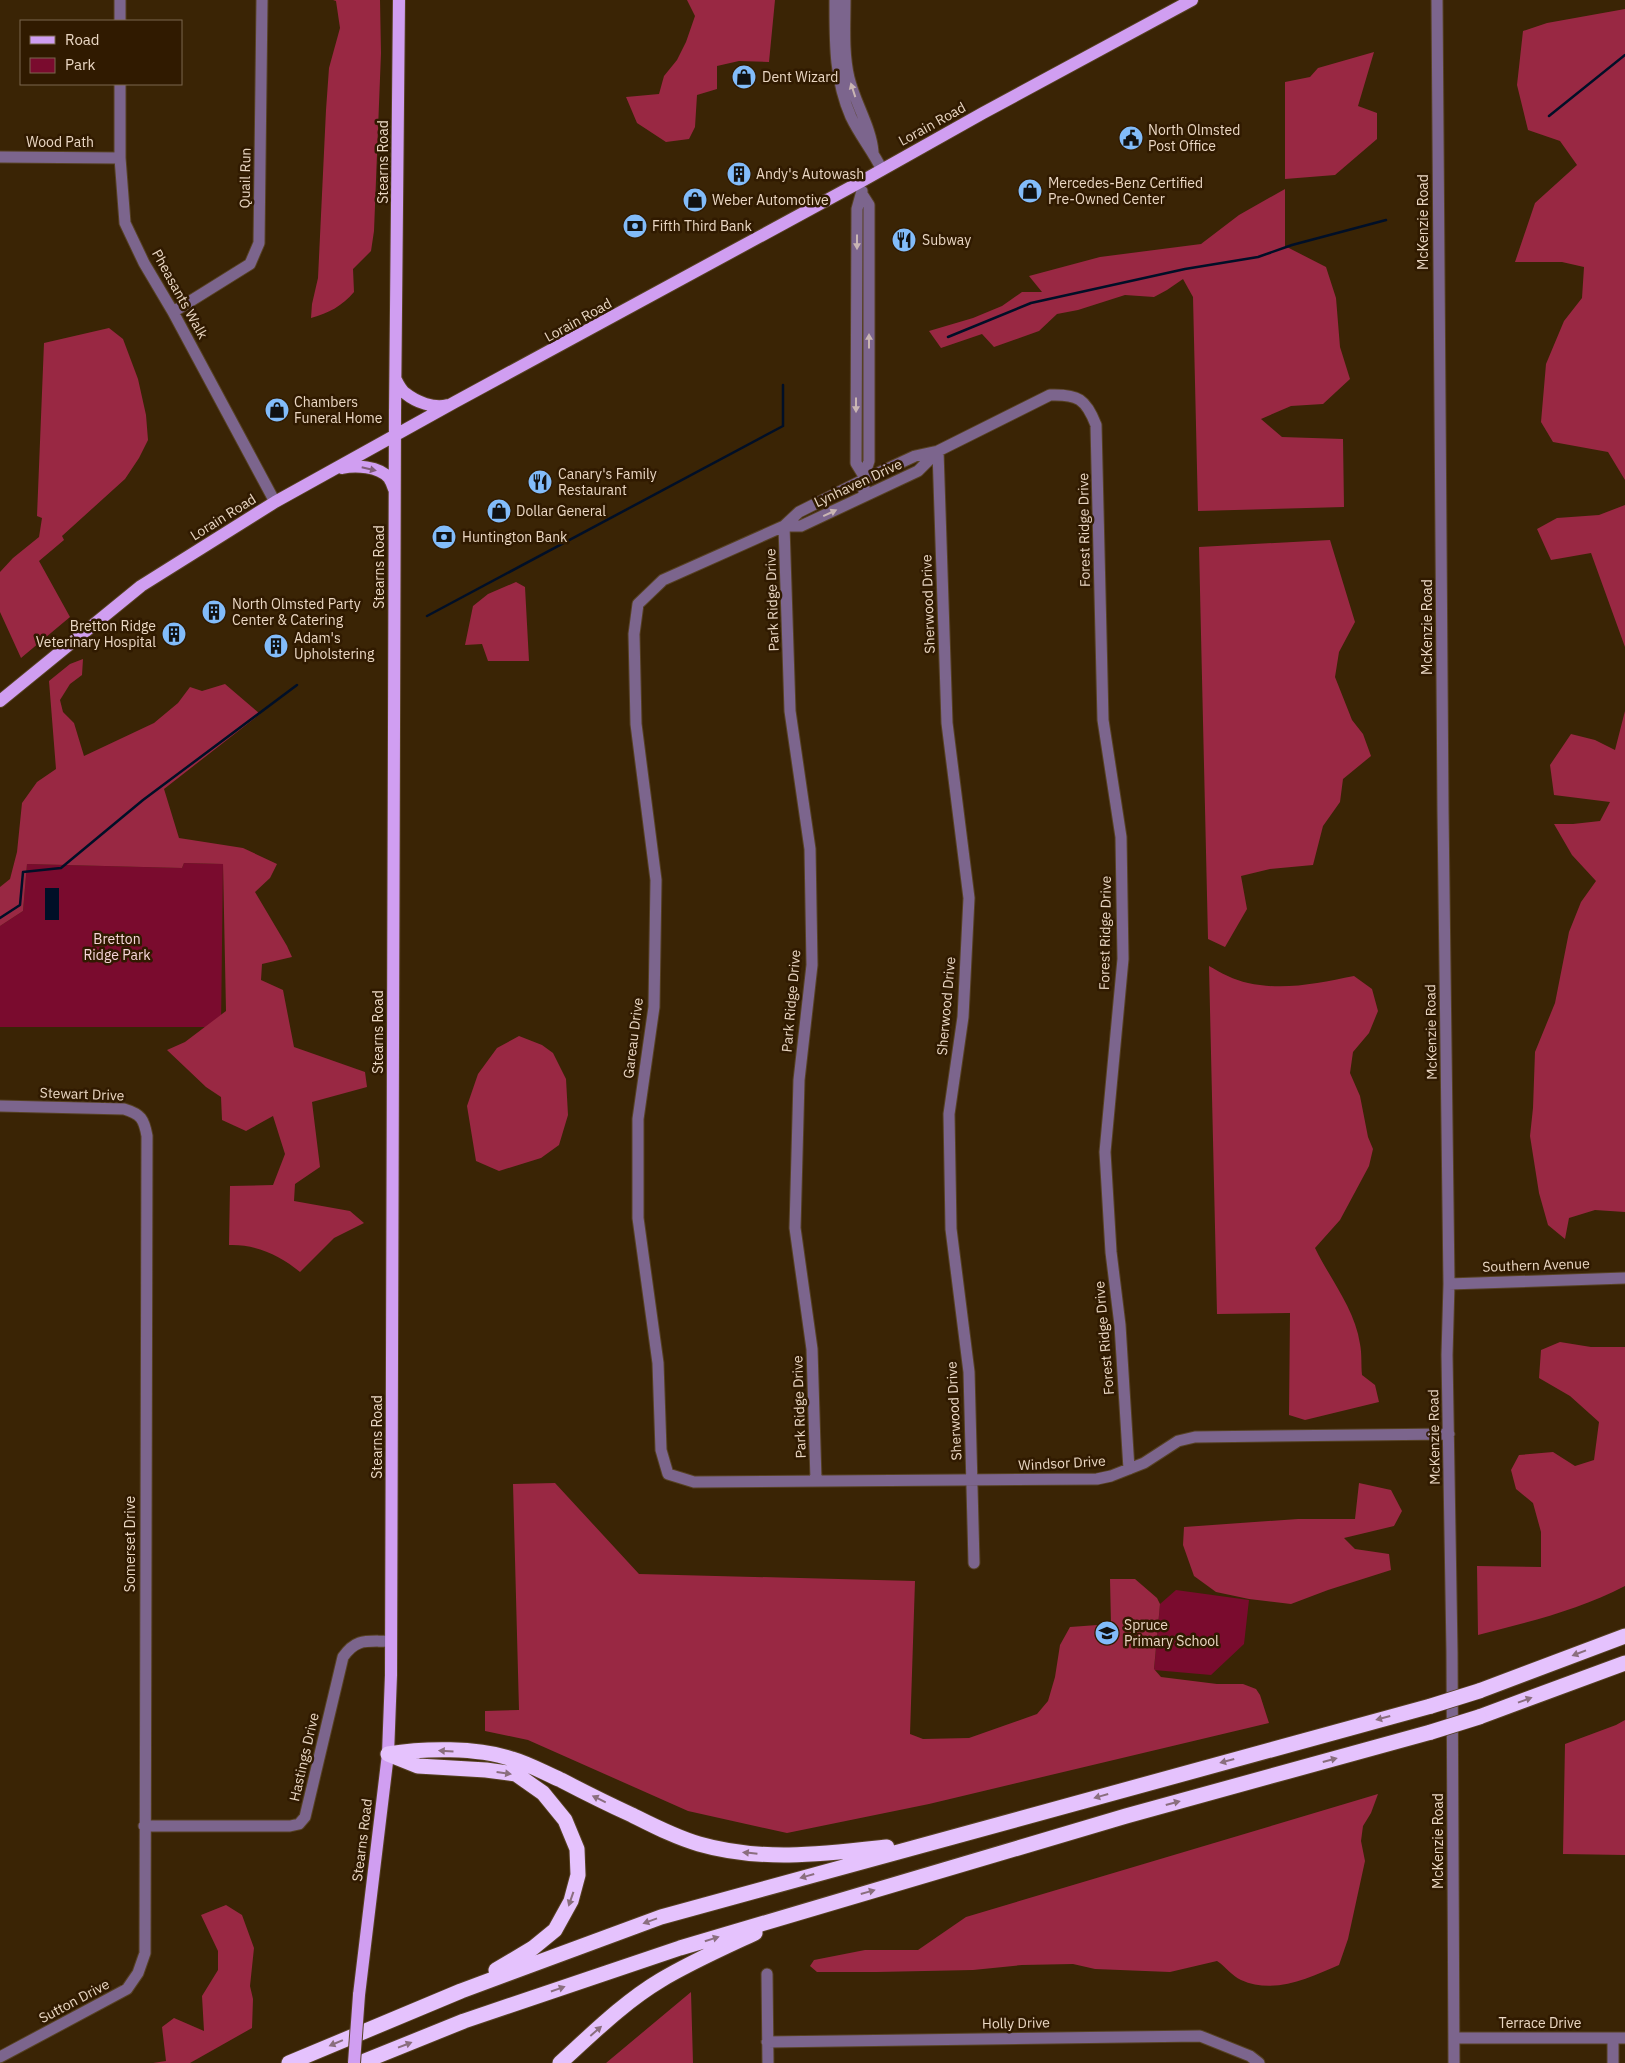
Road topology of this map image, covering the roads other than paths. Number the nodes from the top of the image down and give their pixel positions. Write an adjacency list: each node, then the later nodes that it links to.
1 (120, 0): 8 (street)
2 (262, 0): 15 (street, Quail Run)
3 (399, 0): 16 (main road, Stearns Road)
4 (835, 0): 9 (street)
5 (845, 0): 9 (street)
6 (1192, 0): 13 (main road, Lorain Road)
7 (1437, 0): 32 (street, McKenzie Road)
8 (120, 20)
9 (841, 48): 13 (street)
10 (120, 85): 12 (street, Pheasants Walk)
11 (0, 157): 12 (street, Wood Path)
12 (120, 158): 15 (street, Pheasants Walk)
13 (882, 170): 14 (main road, Lorain Road)
14 (862, 188): 18 (main road, Lorain Road); 22 (street)
15 (173, 312): 25 (street, Pheasants Walk)
16 (395, 379): 18 (main road); 19 (main road, Stearns Road)
17 (1083, 400): 20 (street, Lynhaven Drive); 34 (street, Forest Ridge Drive)
18 (455, 402): 19 (main road, Lorain Road)
19 (395, 435): 21 (main road, Lorain Road); 23 (main road, Stearns Road)
20 (938, 451): 22 (street, Lynhaven Drive); 24 (street, Lynhaven Drive); 37 (street, Sherwood Drive)
21 (334, 469): 23 (main road, one-way to 23); 25 (main road, Lorain Road)
22 (864, 478): 24 (street); 26 (street, Lynhaven Drive)
23 (394, 489): 40 (main road, Stearns Road)
24 (864, 496): 26 (street, Lynhaven Drive, one-way to 24)
25 (275, 502): 28 (main road, Lorain Road)
26 (784, 526): 27 (street, Lynhaven Drive); 36 (street, Park Ridge Drive)
27 (638, 604): 35 (street, Gareau Drive)
28 (0, 701)
29 (0, 1106): 30 (street, Stewart Drive)
30 (147, 1136): 43 (street, Somerset Drive)
31 (1625, 1278): 32 (street, Southern Avenue)
32 (1449, 1284): 33 (street, McKenzie Road)
33 (1448, 1434): 34 (street, Windsor Drive); 49 (street, McKenzie Road)
34 (1129, 1469): 37 (street, Windsor Drive)
35 (668, 1474): 36 (street, Windsor Drive)
36 (816, 1480): 37 (street, Windsor Drive)
37 (972, 1481): 38 (street, Sherwood Drive)
38 (974, 1563)
39 (1625, 1636): 44 (highway, one-way to 44, bridge)
40 (391, 1642): 42 (main road, Stearns Road); 43 (street, Hastings Drive)
41 (1625, 1663): 45 (highway, one-way to 41, bridge)
42 (388, 1754): 44 (highway, one-way to 42); 48 (highway, one-way to 48); 54 (main road, Stearns Road, bridge)
43 (144, 1826): 46 (street, Somerset Drive)
44 (938, 1841): 48 (highway, one-way to 48)
45 (804, 1910): 55 (highway, one-way to 45); 56 (highway, one-way to 45)
46 (145, 1953): 52 (street, Sutton Drive)
47 (767, 1974): 51 (street)
48 (461, 1991): 53 (highway, one-way to 53)
49 (1454, 2038): 50 (street, Terrace Drive); 59 (street, McKenzie Road)
50 (1619, 2038): 60 (street)
51 (768, 2042): 57 (street); 58 (street, Holly Drive)
52 (0, 2057)
53 (289, 2063)
54 (354, 2063)
55 (360, 2063)
56 (560, 2063)
57 (768, 2063)
58 (1259, 2063)
59 (1454, 2063)
60 (1613, 2063)

